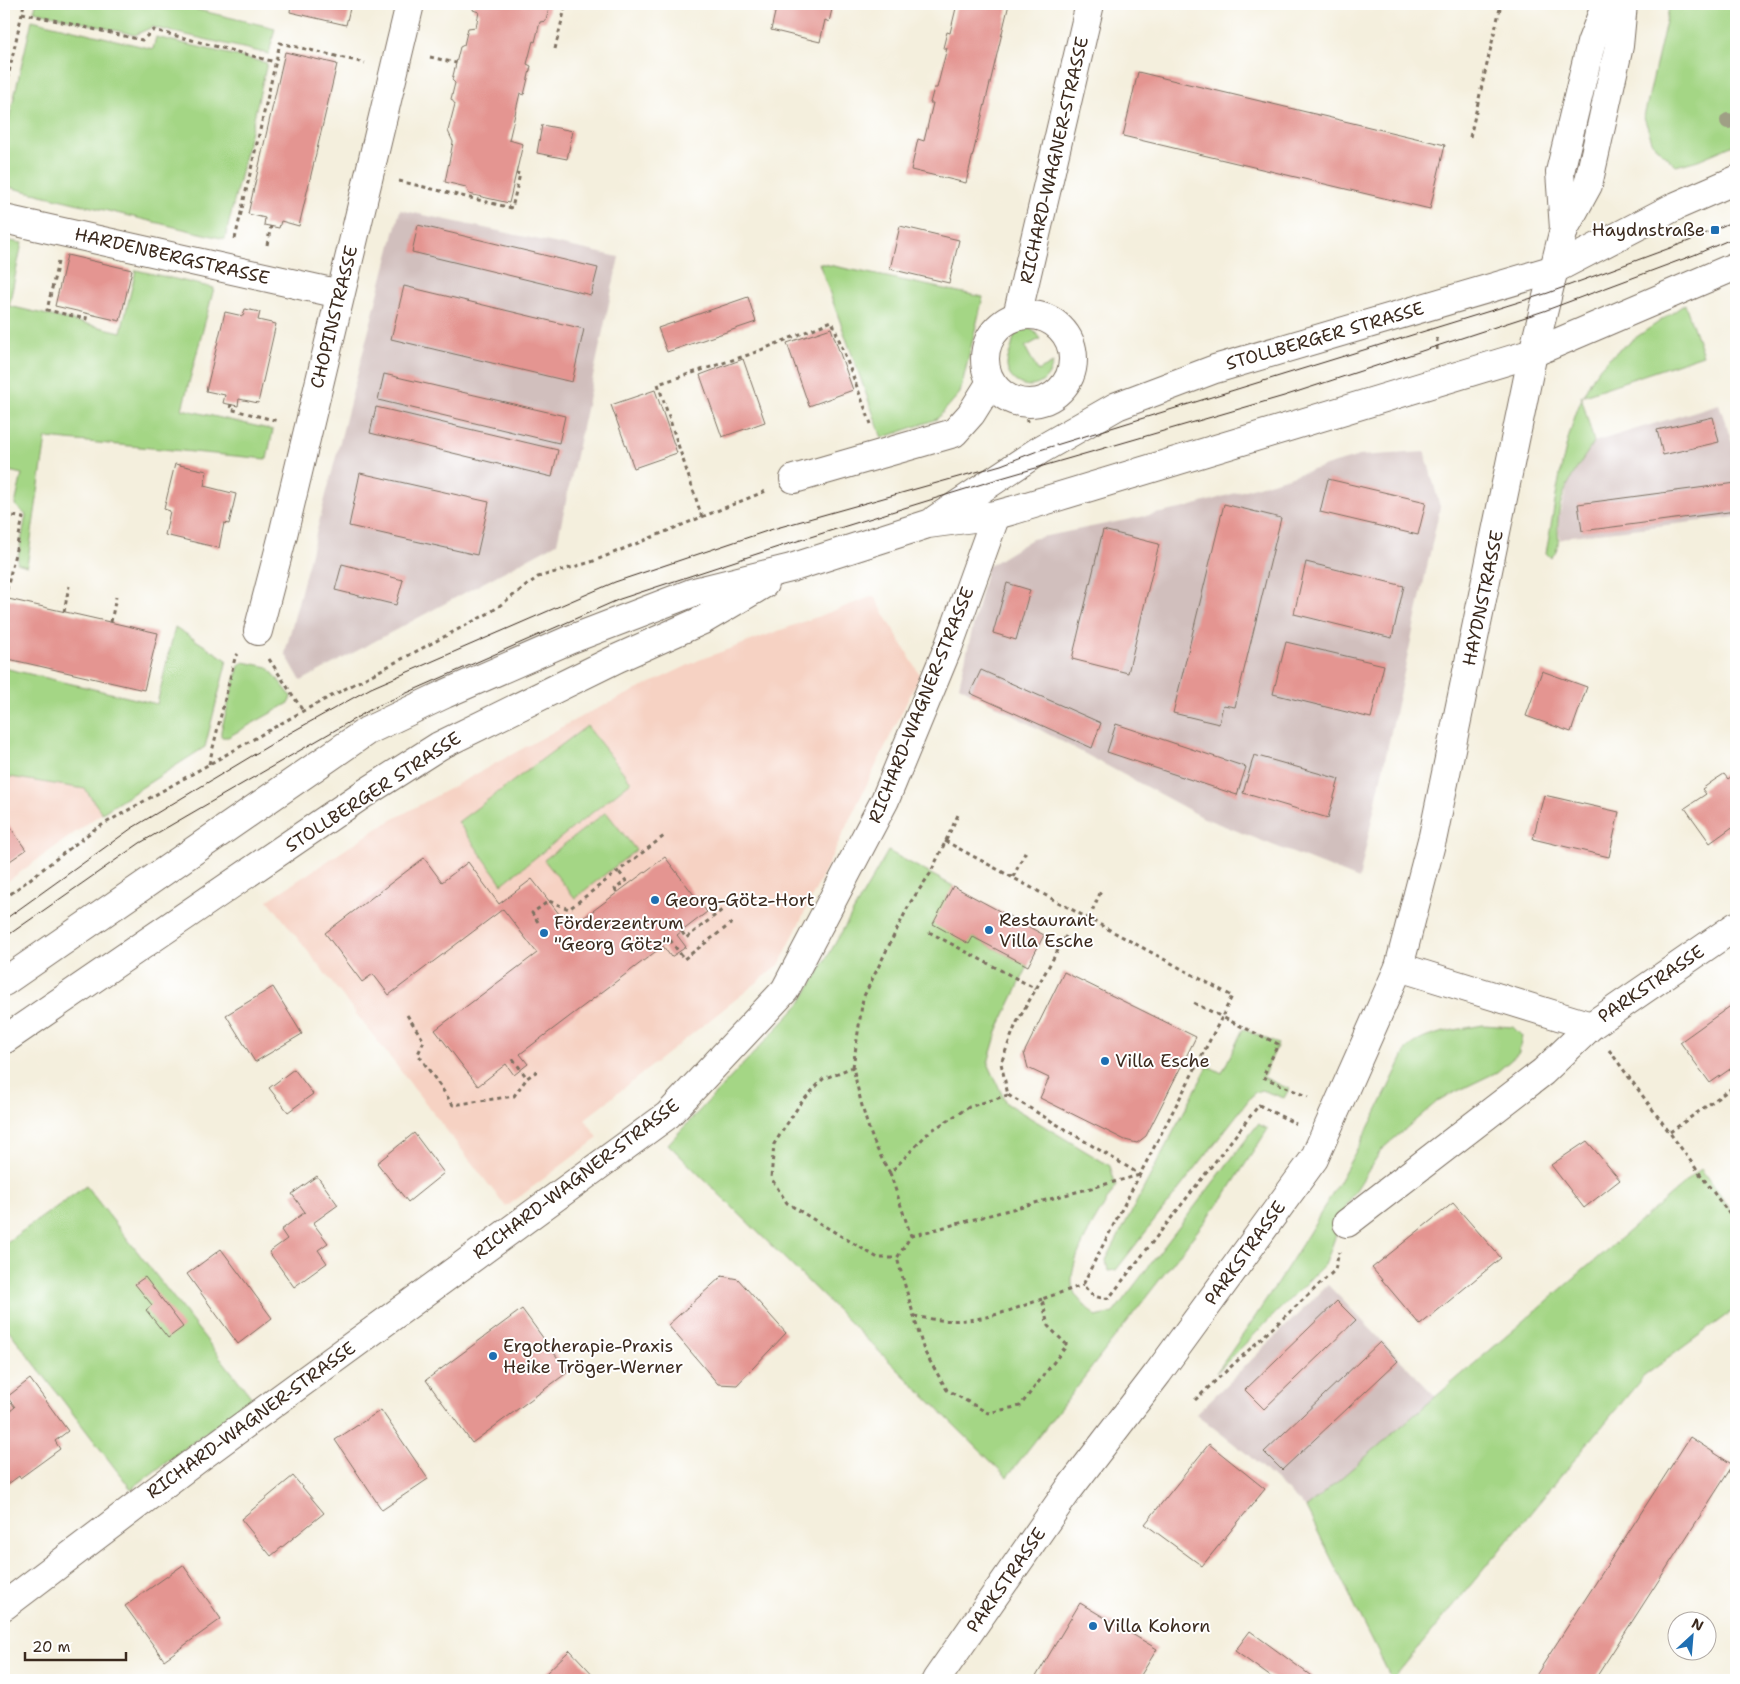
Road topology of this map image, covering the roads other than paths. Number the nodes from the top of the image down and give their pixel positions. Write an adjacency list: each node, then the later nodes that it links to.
1 (410, 4): 10 (street, CHOPINSTRASSE)
2 (1090, 4): 11 (street, RICHARD-WAGNER-STRASSE)
3 (1606, 4): 7 (street, HAYDNSTRASSE)
4 (1623, 4): 7 (street, HAYDNSTRASSE)
5 (1736, 180): 9 (street, STOLLBERGER STRASSE)
6 (4, 219): 10 (street, HARDENBERGSTRASSE)
7 (1564, 229): 9 (street, HAYDNSTRASSE)
8 (1736, 266): 12 (street, STOLLBERGER STRASSE)
9 (1555, 268): 12 (street, HAYDNSTRASSE); 16 (street, STOLLBERGER STRASSE)
10 (340, 294): 18 (street, CHOPINSTRASSE)
11 (1017, 316): 13 (street); 13 (street)
12 (1533, 353): 15 (street, STOLLBERGER STRASSE); 20 (street, HAYDNSTRASSE)
13 (991, 382): 14 (street)
14 (794, 479)
15 (996, 515): 16 (street, STOLLBERGER STRASSE); 25 (street, RICHARD-WAGNER-STRASSE)
16 (928, 524): 17 (street, STOLLBERGER STRASSE)
17 (791, 568): 21 (street, STOLLBERGER STRASSE); 23 (street, STOLLBERGER STRASSE)
18 (258, 631)
19 (1736, 926): 22 (street, PARKSTRASSE)
20 (1399, 968): 22 (street, PARKSTRASSE); 26 (street, PARKSTRASSE)
21 (4, 982)
22 (1591, 1026): 24 (street, PARKSTRASSE)
23 (4, 1040)
24 (1348, 1223)
25 (4, 1606)
26 (936, 1680)

